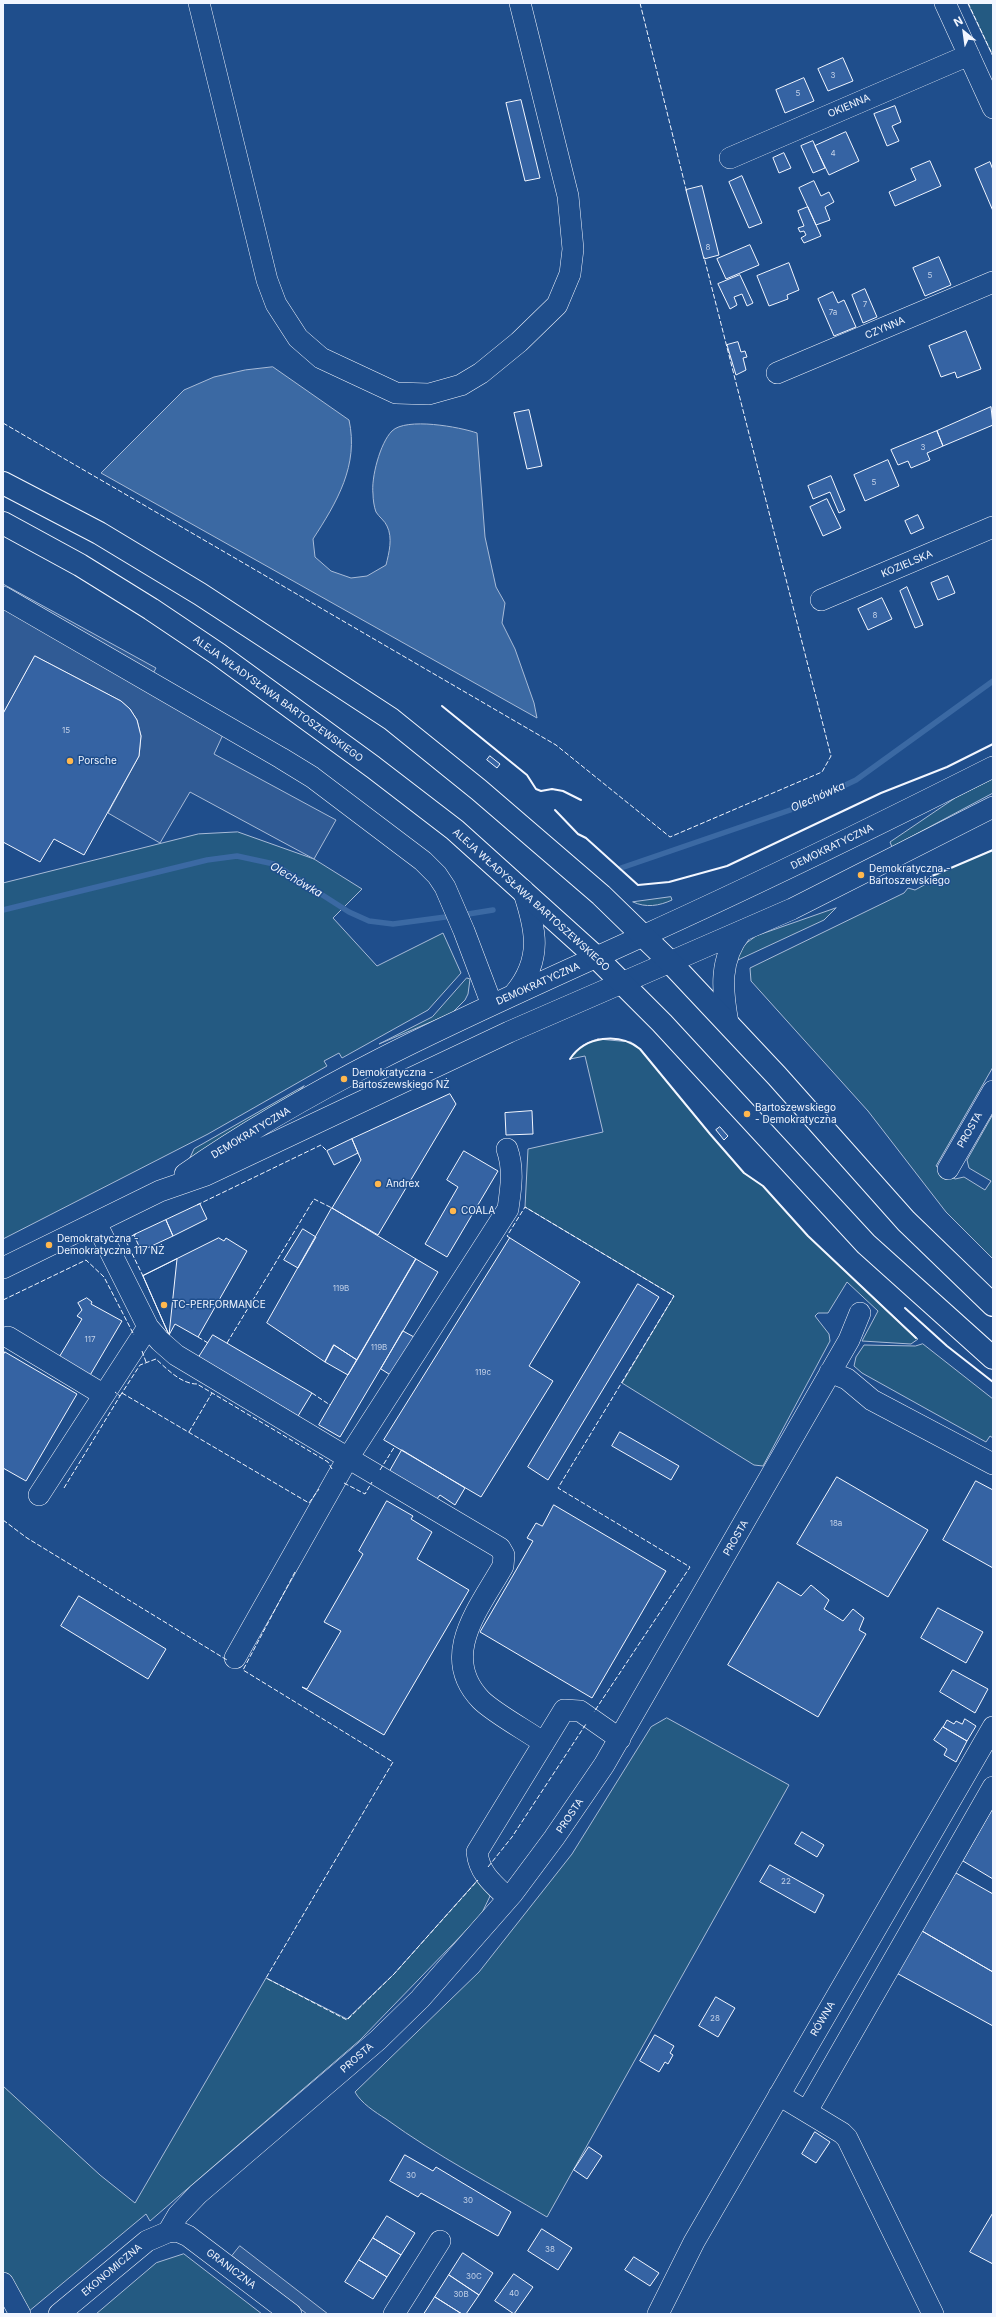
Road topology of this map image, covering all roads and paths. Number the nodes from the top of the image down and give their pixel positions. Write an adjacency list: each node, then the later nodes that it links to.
1 (199, 3): 2 (street)
2 (520, 3)
3 (945, 3): 4 (street)
4 (969, 55): 5 (street); 6 (street, OKIENNA)
5 (993, 108)
6 (730, 158)
7 (993, 282): 8 (street, CZYNNA)
8 (777, 373)
9 (3, 483): 18 (main road)
10 (3, 523): 16 (main road, ALEJA WŁADYSŁAWA BARTOSZEWSKIEGO)
11 (993, 527): 13 (street, KOZIELSKA)
12 (3, 597): 23 (street)
13 (821, 600)
14 (993, 767): 18 (street, DEMOKRATYCZNA)
15 (993, 807): 17 (street, DEMOKRATYCZNA)
16 (523, 890): 19 (main road, ALEJA WŁADYSŁAWA BARTOSZEWSKIEGO); 22 (street)
17 (741, 932): 20 (street, DEMOKRATYCZNA); 24 (street)
18 (644, 936): 19 (street, DEMOKRATYCZNA); 20 (main road)
19 (596, 957): 21 (main road, ALEJA WŁADYSŁAWA BARTOSZEWSKIEGO); 22 (street, DEMOKRATYCZNA)
20 (670, 962): 21 (street, DEMOKRATYCZNA); 24 (main road)
21 (621, 982): 28 (street, DEMOKRATYCZNA); 35 (main road, ALEJA WŁADYSŁAWA BARTOSZEWSKIEGO)
22 (515, 993): 23 (street, DEMOKRATYCZNA)
23 (492, 1005): 28 (street, DEMOKRATYCZNA)
24 (728, 1023): 31 (main road)
25 (993, 1091): 27 (street, PROSTA)
26 (507, 1149): 38 (street)
27 (948, 1169)
28 (160, 1192): 29 (street, DEMOKRATYCZNA)
29 (96, 1223): 30 (street, DEMOKRATYCZNA); 33 (street)
30 (3, 1268)
31 (993, 1305)
32 (860, 1313): 36 (street, PROSTA)
33 (148, 1326): 37 (street); 38 (street)
34 (8, 1337): 37 (street)
35 (993, 1358)
36 (830, 1372): 39 (street); 43 (street, PROSTA)
37 (104, 1395): 40 (street)
38 (348, 1458): 41 (street); 44 (street)
39 (993, 1464)
40 (39, 1495)
41 (235, 1658)
42 (993, 1727): 47 (street, RÓWNA)
43 (620, 1739): 44 (street); 46 (street, PROSTA)
44 (544, 1743): 46 (street)
45 (993, 1787): 48 (street)
46 (508, 1898): 49 (street, PROSTA)
47 (779, 2095): 48 (street); 56 (street, RÓWNA)
48 (807, 2111): 57 (street)
49 (168, 2232): 53 (street, EKONOMICZNA); 54 (street, GRANICZNA)
50 (440, 2242): 55 (street)
51 (3, 2283): 52 (street)
52 (20, 2314)
53 (59, 2314)
54 (291, 2314)
55 (394, 2314)
56 (658, 2314)
57 (933, 2314)

